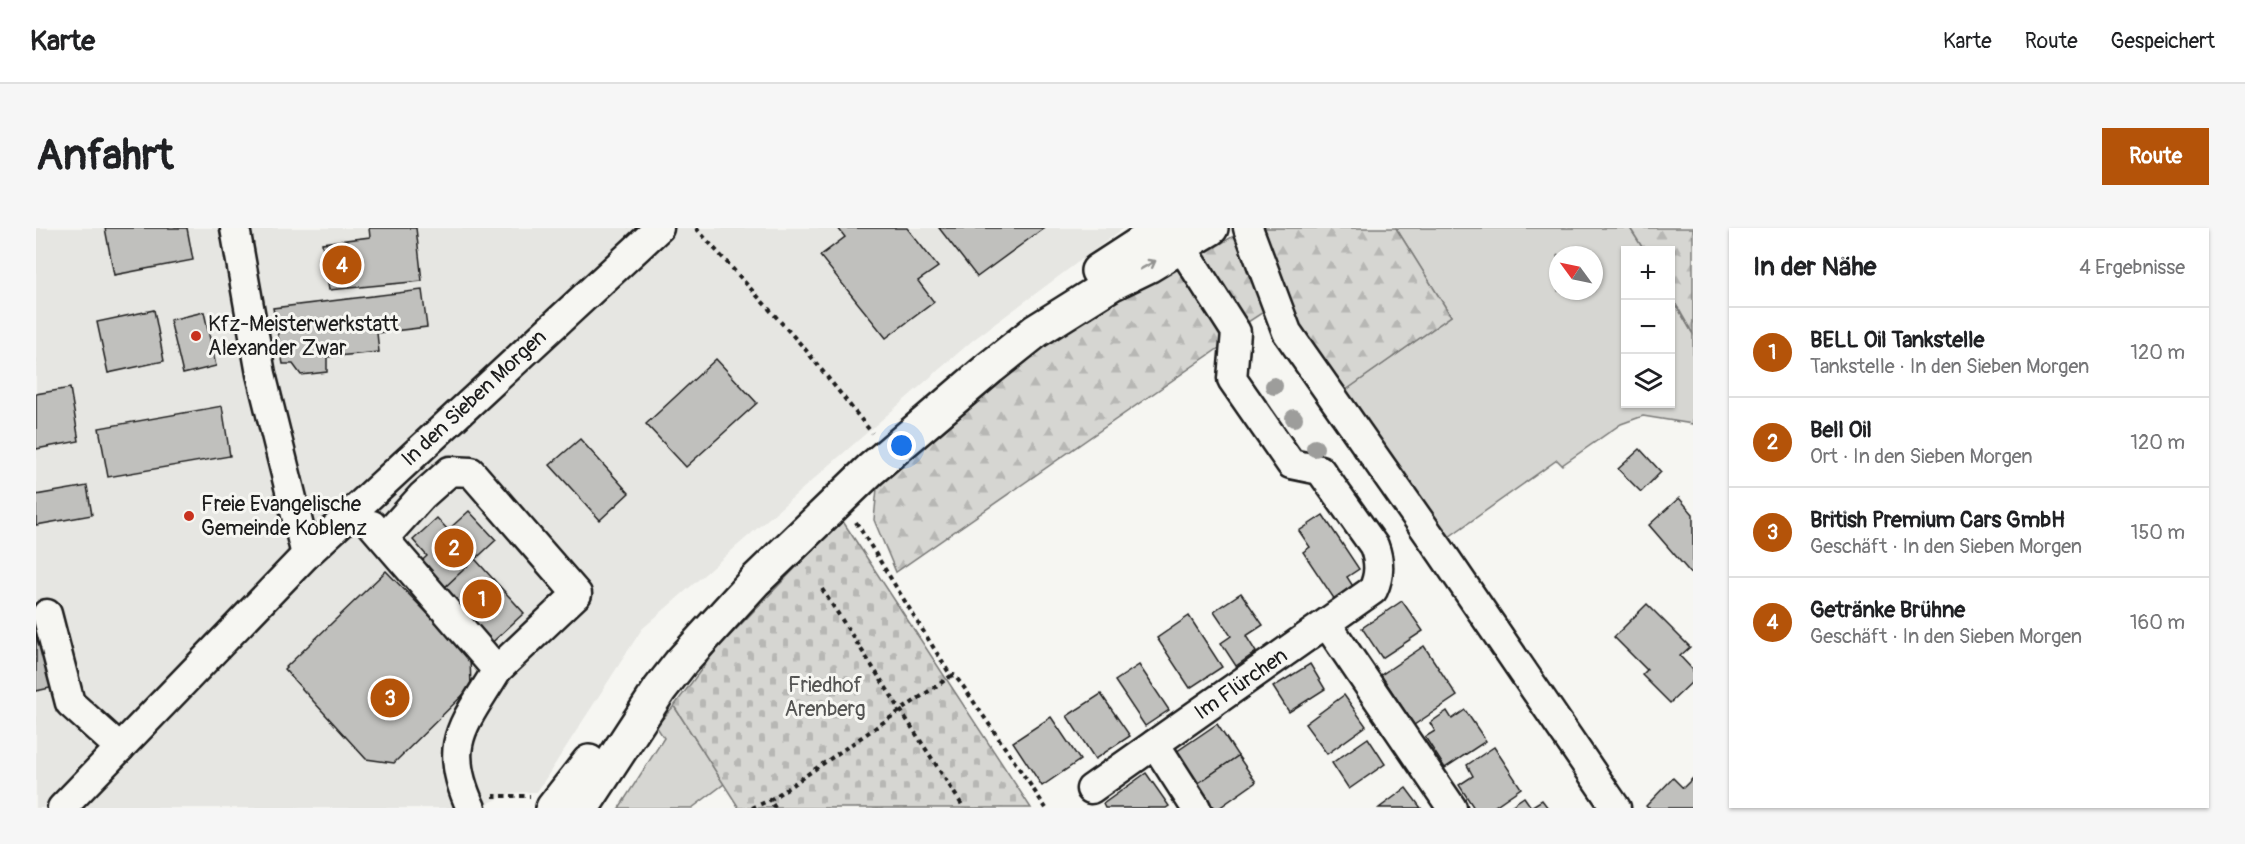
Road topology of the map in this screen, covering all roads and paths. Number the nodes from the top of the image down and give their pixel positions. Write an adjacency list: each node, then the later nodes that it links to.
1 (235, 228): 11 (street)
2 (696, 228): 7 (path)
3 (1211, 228): 6 (main road)
4 (1248, 228): 32 (street)
5 (647, 233): 9 (street, In den Sieben Morgen)
6 (1171, 234): 7 (main road); 8 (main road, one-way to 6); 14 (street, Im Flürchen)
7 (876, 438): 24 (main road)
8 (841, 498): 16 (path); 25 (main road)
9 (357, 508): 10 (street); 11 (street, In den Sieben Morgen)
10 (384, 538): 15 (street); 15 (street)
11 (306, 555): 19 (street, In den Sieben Morgen)
12 (822, 589): 17 (path)
13 (47, 615): 19 (street)
14 (1327, 624): 18 (street, Im Flürchen); 31 (street)
15 (497, 670): 23 (street)
16 (951, 676): 17 (path); 29 (path)
17 (901, 711): 21 (path); 28 (path)
18 (1155, 744): 20 (street, Im Flürchen); 30 (street)
19 (120, 748): 22 (street, In den Sieben Morgen)
20 (1091, 789)
21 (770, 800): 26 (path); 27 (path)
22 (62, 808)
23 (471, 808)
24 (553, 808)
25 (582, 808)
26 (752, 808)
27 (775, 808)
28 (963, 808)
29 (1046, 808)
30 (1196, 808)
31 (1452, 808)
32 (1616, 808)

